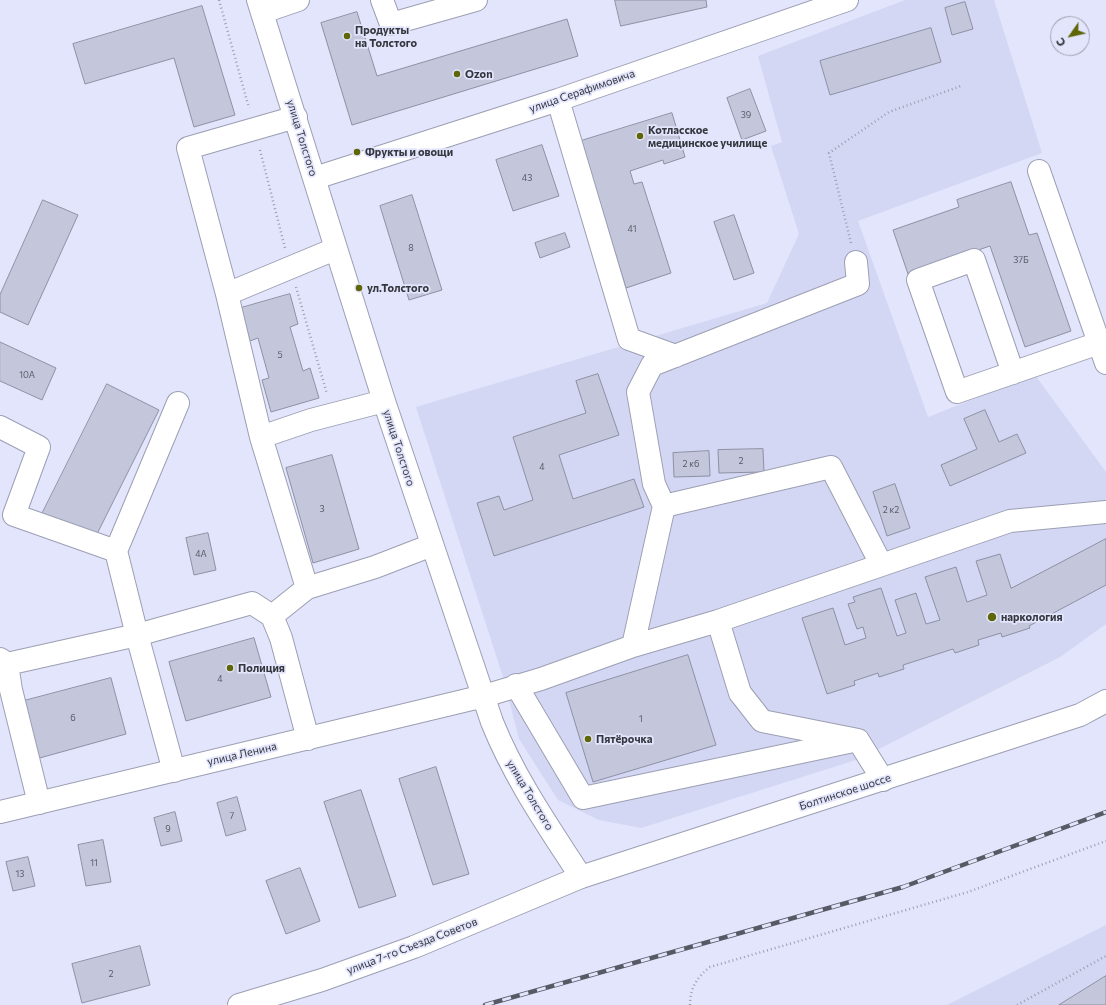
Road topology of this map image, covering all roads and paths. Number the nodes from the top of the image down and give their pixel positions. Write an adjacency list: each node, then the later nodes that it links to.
1 (219, 0): 10 (path)
2 (298, 0): 6 (street)
3 (382, 0): 4 (street)
4 (476, 0)
5 (847, 0): 8 (street, улица Серафимовича)
6 (261, 6): 9 (street, улица Толстого)
7 (961, 86): 14 (path)
8 (558, 100): 12 (street, улица Серафимовича); 18 (street)
9 (296, 117): 10 (street); 12 (street, улица Толстого)
10 (255, 130): 15 (path); 16 (street)
11 (1039, 171): 17 (street)
12 (315, 178): 13 (street, улица Толстого)
13 (335, 249): 15 (street); 21 (street, улица Толстого)
14 (856, 262): 18 (street)
15 (290, 268): 16 (street); 23 (path)
16 (227, 294): 25 (street)
17 (1099, 343): 19 (street); 20 (street)
18 (676, 356): 26 (street)
19 (1106, 363)
20 (1013, 373): 20 (street)
21 (384, 401): 23 (street); 28 (street, улица Толстого)
22 (178, 403): 29 (street)
23 (334, 415): 25 (street)
24 (0, 427): 29 (street)
25 (261, 437): 31 (street)
26 (664, 506): 30 (street); 35 (street)
27 (1106, 512): 30 (street, улица Ленина)
28 (432, 545): 31 (street); 38 (street, улица Толстого)
29 (116, 551): 34 (street)
30 (881, 564): 33 (street, улица Ленина)
31 (307, 588): 32 (street)
32 (272, 616): 34 (street); 40 (street)
33 (718, 620): 35 (street, улица Ленина); 41 (street)
34 (137, 635): 36 (street); 42 (street)
35 (633, 646): 37 (street, улица Ленина)
36 (3, 661): 44 (street)
37 (516, 685): 38 (street, улица Ленина); 41 (street)
38 (484, 696): 40 (street, улица Ленина); 47 (street, улица Толстого)
39 (1106, 701): 43 (street, Болтинское шоссе)
40 (308, 738): 42 (street, улица Ленина)
41 (858, 740): 43 (street)
42 (174, 771): 44 (street, улица Ленина)
43 (883, 780): 47 (street, Болтинское шоссе)
44 (39, 803): 45 (street, улица Ленина)
45 (0, 812)
46 (1106, 840): 50 (path)
47 (581, 877): 49 (street, улица 7-го Съезда Советов)
48 (1106, 956): 51 (path)
49 (239, 1005)
50 (690, 1005)
51 (1017, 1005)

